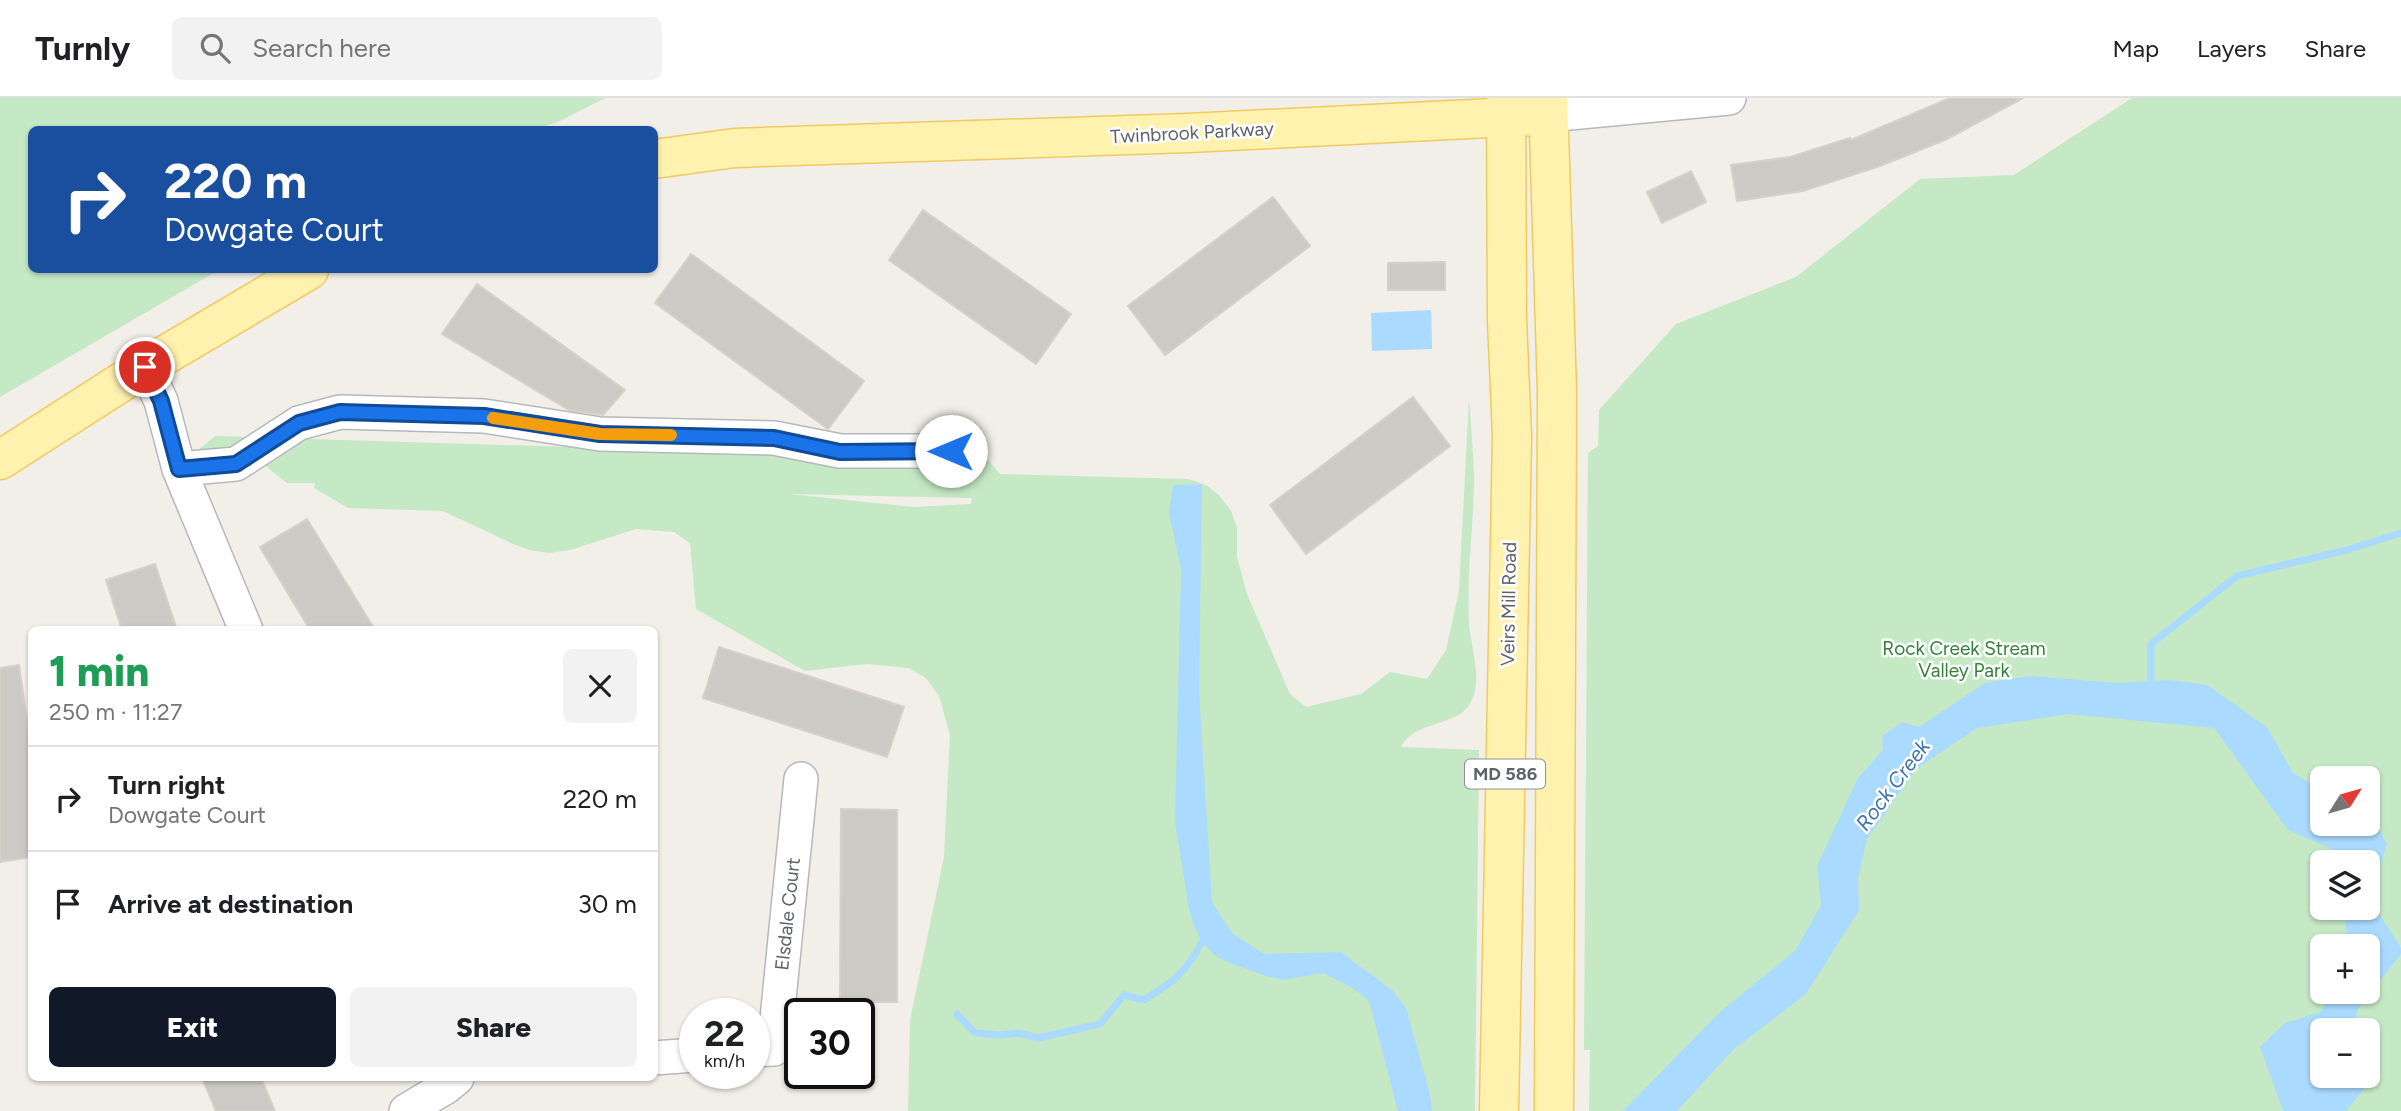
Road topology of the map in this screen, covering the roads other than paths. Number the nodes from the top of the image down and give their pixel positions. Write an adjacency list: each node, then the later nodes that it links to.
1 (1729, 98): 2 (street, Twinbrook Parkway)
2 (1548, 106): 3 (main road, Twinbrook Parkway); 18 (main road, MD 586)
3 (1507, 108): 4 (main road, Twinbrook Parkway); 17 (main road, Veirs Mill Road / MD 586)
4 (658, 158)
5 (304, 273): 6 (main road)
6 (145, 367): 8 (main road); 9 (street)
7 (951, 451): 9 (street)
8 (0, 460)
9 (179, 469): 10 (street)
10 (244, 626)
11 (801, 779): 12 (street, Elsdale Court)
12 (770, 1006)
13 (679, 1056): 14 (street)
14 (658, 1058)
15 (453, 1081): 16 (street)
16 (406, 1111)
17 (1499, 1111)
18 (1554, 1111)

